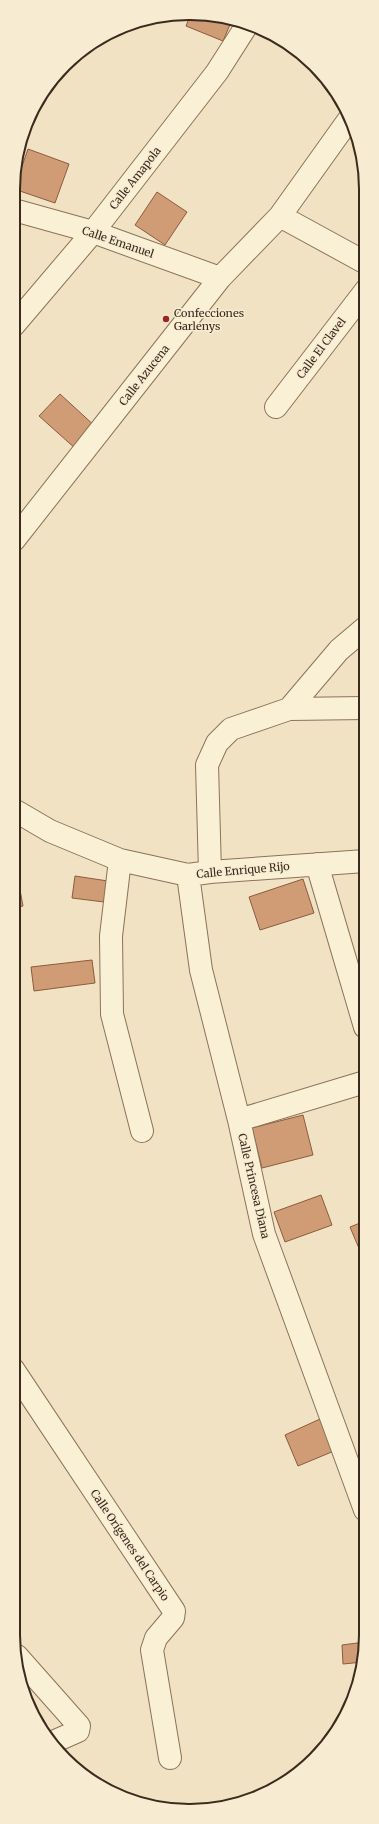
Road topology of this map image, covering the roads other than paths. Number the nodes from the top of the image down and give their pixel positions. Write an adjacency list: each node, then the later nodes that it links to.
1 (244, 29): 5 (street, Calle Amapola)
2 (346, 124): 4 (street, Calle Azucena)
3 (20, 212): 5 (street, Calle Emanuel)
4 (280, 216): 6 (street); 7 (street, Calle Azucena)
5 (93, 232): 7 (street, Calle Emanuel); 9 (street, Calle Amapola)
6 (359, 259)
7 (220, 278): 11 (street, Calle Azucena)
8 (359, 299): 10 (street, Calle El Clavel)
9 (20, 318)
10 (276, 407)
11 (20, 532)
12 (359, 633): 14 (street)
13 (359, 708): 14 (street)
14 (289, 709): 19 (street)
15 (20, 814): 16 (street, Calle Enrique Rijo)
16 (120, 860): 20 (street, Calle Enrique Rijo); 24 (street)
17 (359, 861): 18 (street, Calle Enrique Rijo)
18 (318, 864): 19 (street, Calle Enrique Rijo); 21 (street)
19 (210, 872): 20 (street, Calle Enrique Rijo)
20 (188, 875): 23 (street, Calle Princesa Diana)
21 (359, 1007)
22 (359, 1084): 23 (street)
23 (239, 1120): 26 (street, Calle Princesa Diana)
24 (142, 1131)
25 (20, 1379): 29 (street, Calle Orígenes del Carpio)
26 (359, 1494)
27 (22, 1661): 28 (street)
28 (57, 1740)
29 (170, 1758)

